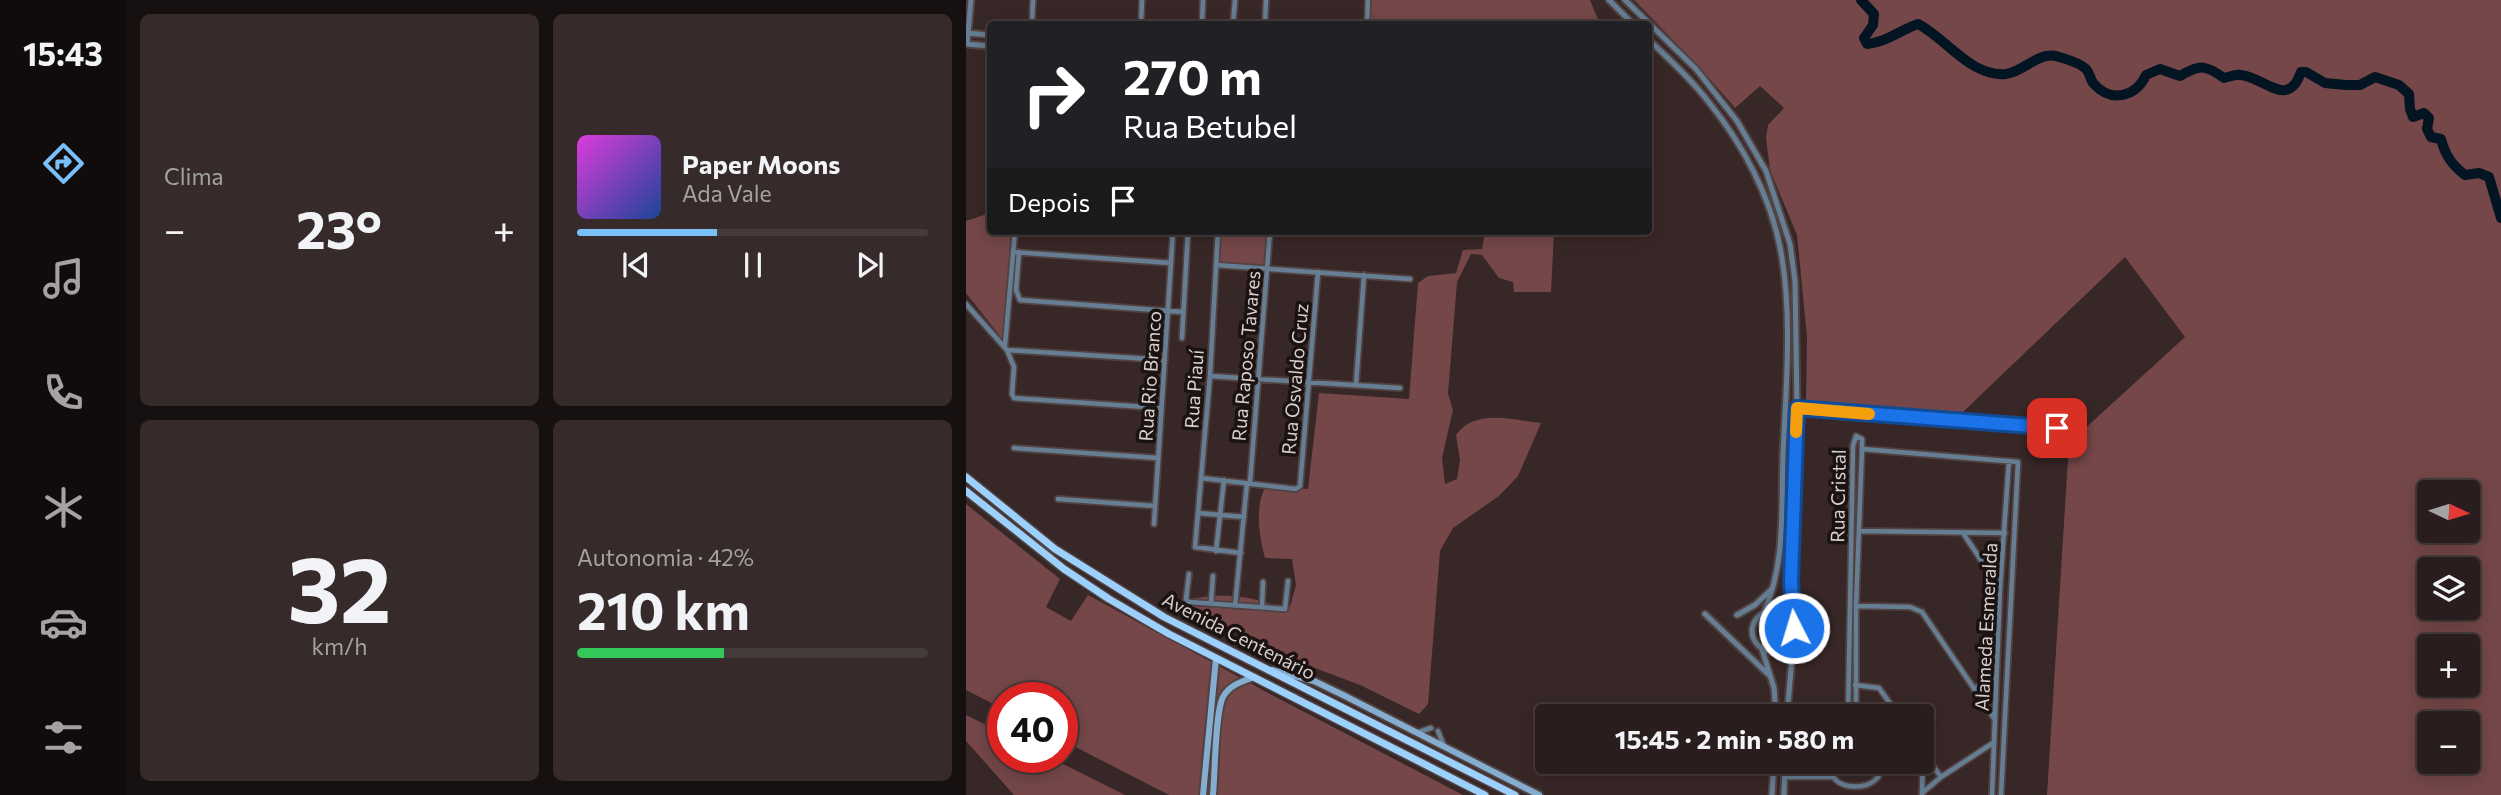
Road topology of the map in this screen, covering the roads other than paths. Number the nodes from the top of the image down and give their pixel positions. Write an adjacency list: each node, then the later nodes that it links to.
1 (971, 0): 19 (street)
2 (1033, 0): 10 (street)
3 (1142, 0): 11 (street)
4 (1203, 0): 12 (street)
5 (1235, 0): 13 (street)
6 (1266, 0): 14 (street)
7 (1368, 0): 15 (street)
8 (1608, 0): 16 (street)
9 (1625, 0): 17 (street)
10 (1032, 21)
11 (1141, 21)
12 (1202, 21)
13 (1233, 21)
14 (1265, 21)
15 (1367, 21)
16 (1630, 21)
17 (1647, 21)
18 (1652, 26): 48 (street)
19 (967, 33): 20 (street); 22 (street)
20 (987, 35)
21 (1652, 43): 78 (street)
22 (967, 44): 23 (street)
23 (987, 46)
24 (1015, 235): 29 (street)
25 (1173, 235): 30 (street, Rua Rio Branco)
26 (1188, 235): 38 (street, Rua Rio Branco)
27 (1218, 235): 31 (street, Rua Piauí)
28 (1270, 235): 32 (street, Rua Raposo Tavares)
29 (1016, 252): 30 (street); 37 (street); 40 (street)
30 (1171, 263): 37 (street, Rua Rio Branco)
31 (1216, 265): 32 (street); 42 (street, Rua Piauí)
32 (1268, 267): 33 (street); 43 (street, Rua Raposo Tavares)
33 (1318, 272): 34 (street); 44 (street, Rua Osvaldo Cruz)
34 (1364, 275): 35 (street); 45 (street)
35 (1410, 279)
36 (966, 304): 40 (street)
37 (1168, 311): 38 (street); 41 (street, Rua Rio Branco)
38 (1183, 312): 39 (street, Rua Rio Branco)
39 (1182, 338)
40 (1006, 348): 41 (street); 47 (street)
41 (1165, 360): 47 (street, Rua Rio Branco)
42 (1210, 376): 43 (street); 55 (street, Rua Piauí)
43 (1258, 378): 44 (street); 57 (street, Rua Raposo Tavares)
44 (1310, 382): 45 (street); 57 (street, Rua Osvaldo Cruz)
45 (1356, 384): 46 (street)
46 (1400, 388)
47 (1161, 408): 52 (street, Rua Rio Branco)
48 (1797, 408): 49 (street); 87 (street)
49 (2057, 428)
50 (1014, 449): 52 (street)
51 (1863, 449): 53 (street); 58 (street, Rua Cristal); 59 (street, Rua Cristal)
52 (1158, 458): 62 (street, Rua Rio Branco)
53 (2009, 461): 69 (street, Alameda Esmeralda); 71 (street, Alameda Esmeralda)
54 (966, 477): 94 (main road, Avenida Centenário)
55 (1202, 478): 56 (street); 63 (street, Rua Piauí)
56 (1224, 480): 57 (street); 64 (street)
57 (1249, 483): 65 (street, Rua Raposo Tavares)
58 (1852, 490): 59 (street); 89 (street, Rua Cristal)
59 (1861, 490): 67 (street, Rua Cristal)
60 (966, 491): 91 (main road, Avenida Centenário)
61 (1058, 499): 62 (street)
62 (1155, 506): 66 (street, Rua Rio Branco)
63 (1198, 513): 64 (street); 72 (street, Rua Piauí)
64 (1220, 514): 65 (street); 72 (street)
65 (1244, 517): 73 (street, Rua Raposo Tavares)
66 (1154, 524)
67 (1860, 531): 68 (street); 82 (street, Rua Cristal)
68 (1963, 532): 69 (street); 79 (street)
69 (2005, 533): 70 (street, Alameda Esmeralda)
70 (2004, 545): 71 (street); 79 (street, Alameda Esmeralda)
71 (2014, 545): 93 (street, Alameda Esmeralda)
72 (1216, 551): 73 (street)
73 (1241, 552): 81 (street, Rua Raposo Tavares)
74 (1189, 574): 80 (street)
75 (1213, 576): 80 (street)
76 (1288, 581): 83 (street)
77 (1264, 582): 83 (street)
78 (1774, 586): 84 (street); 86 (street)
79 (2000, 588): 92 (street, Alameda Esmeralda)
80 (1211, 603): 81 (street)
81 (1235, 606): 83 (street)
82 (1857, 606): 89 (street, Rua Cristal); 99 (street)
83 (1262, 607)
84 (1765, 611): 87 (street); 90 (street)
85 (1705, 614): 95 (street)
86 (1737, 615)
87 (1793, 623): 88 (street)
88 (1792, 639): 90 (street); 101 (street)
89 (1853, 645): 98 (street, Rua Cristal); 102 (street, Rua Cristal)
90 (1762, 649): 95 (street)
91 (1216, 658): 96 (main road, Avenida Centenário); 124 (main road)
92 (1997, 667): 93 (street); 97 (street, Alameda Esmeralda)
93 (2008, 667): 111 (street, Alameda Esmeralda)
94 (1269, 670): 108 (main road); 127 (main road, Avenida Centenário)
95 (1769, 675): 100 (street)
96 (1254, 677): 125 (main road); 126 (main road, Avenida Centenário)
97 (1996, 677): 99 (street); 105 (street, Alameda Esmeralda)
98 (1855, 685): 103 (street, Rua Cristal); 104 (street)
99 (1974, 689): 105 (street)
100 (1775, 704)
101 (1788, 704)
102 (1849, 704)
103 (1856, 704)
104 (1890, 704)
105 (1995, 719): 109 (street, Alameda Esmeralda)
106 (1431, 728): 108 (street)
107 (1438, 731): 110 (street)
108 (1418, 733): 110 (main road)
109 (1994, 742): 112 (street, Alameda Esmeralda); 120 (street)
110 (1444, 747): 128 (main road)
111 (2003, 755): 112 (street); 132 (street, Alameda Esmeralda)
112 (1993, 756): 131 (street, Alameda Esmeralda)
113 (1934, 767): 120 (street)
114 (1773, 774): 129 (street)
115 (1784, 774): 118 (street)
116 (1881, 774): 122 (street)
117 (1922, 774): 123 (street)
118 (1784, 777): 119 (street); 130 (street)
119 (1831, 777): 121 (street)
120 (1941, 777): 123 (street)
121 (1845, 793)
122 (1864, 794)
123 (1922, 794)
124 (1203, 795)
125 (1213, 795)
126 (1485, 795)
127 (1515, 795)
128 (1539, 795)
129 (1772, 795)
130 (1784, 795)
131 (1992, 795)
132 (2001, 795)

